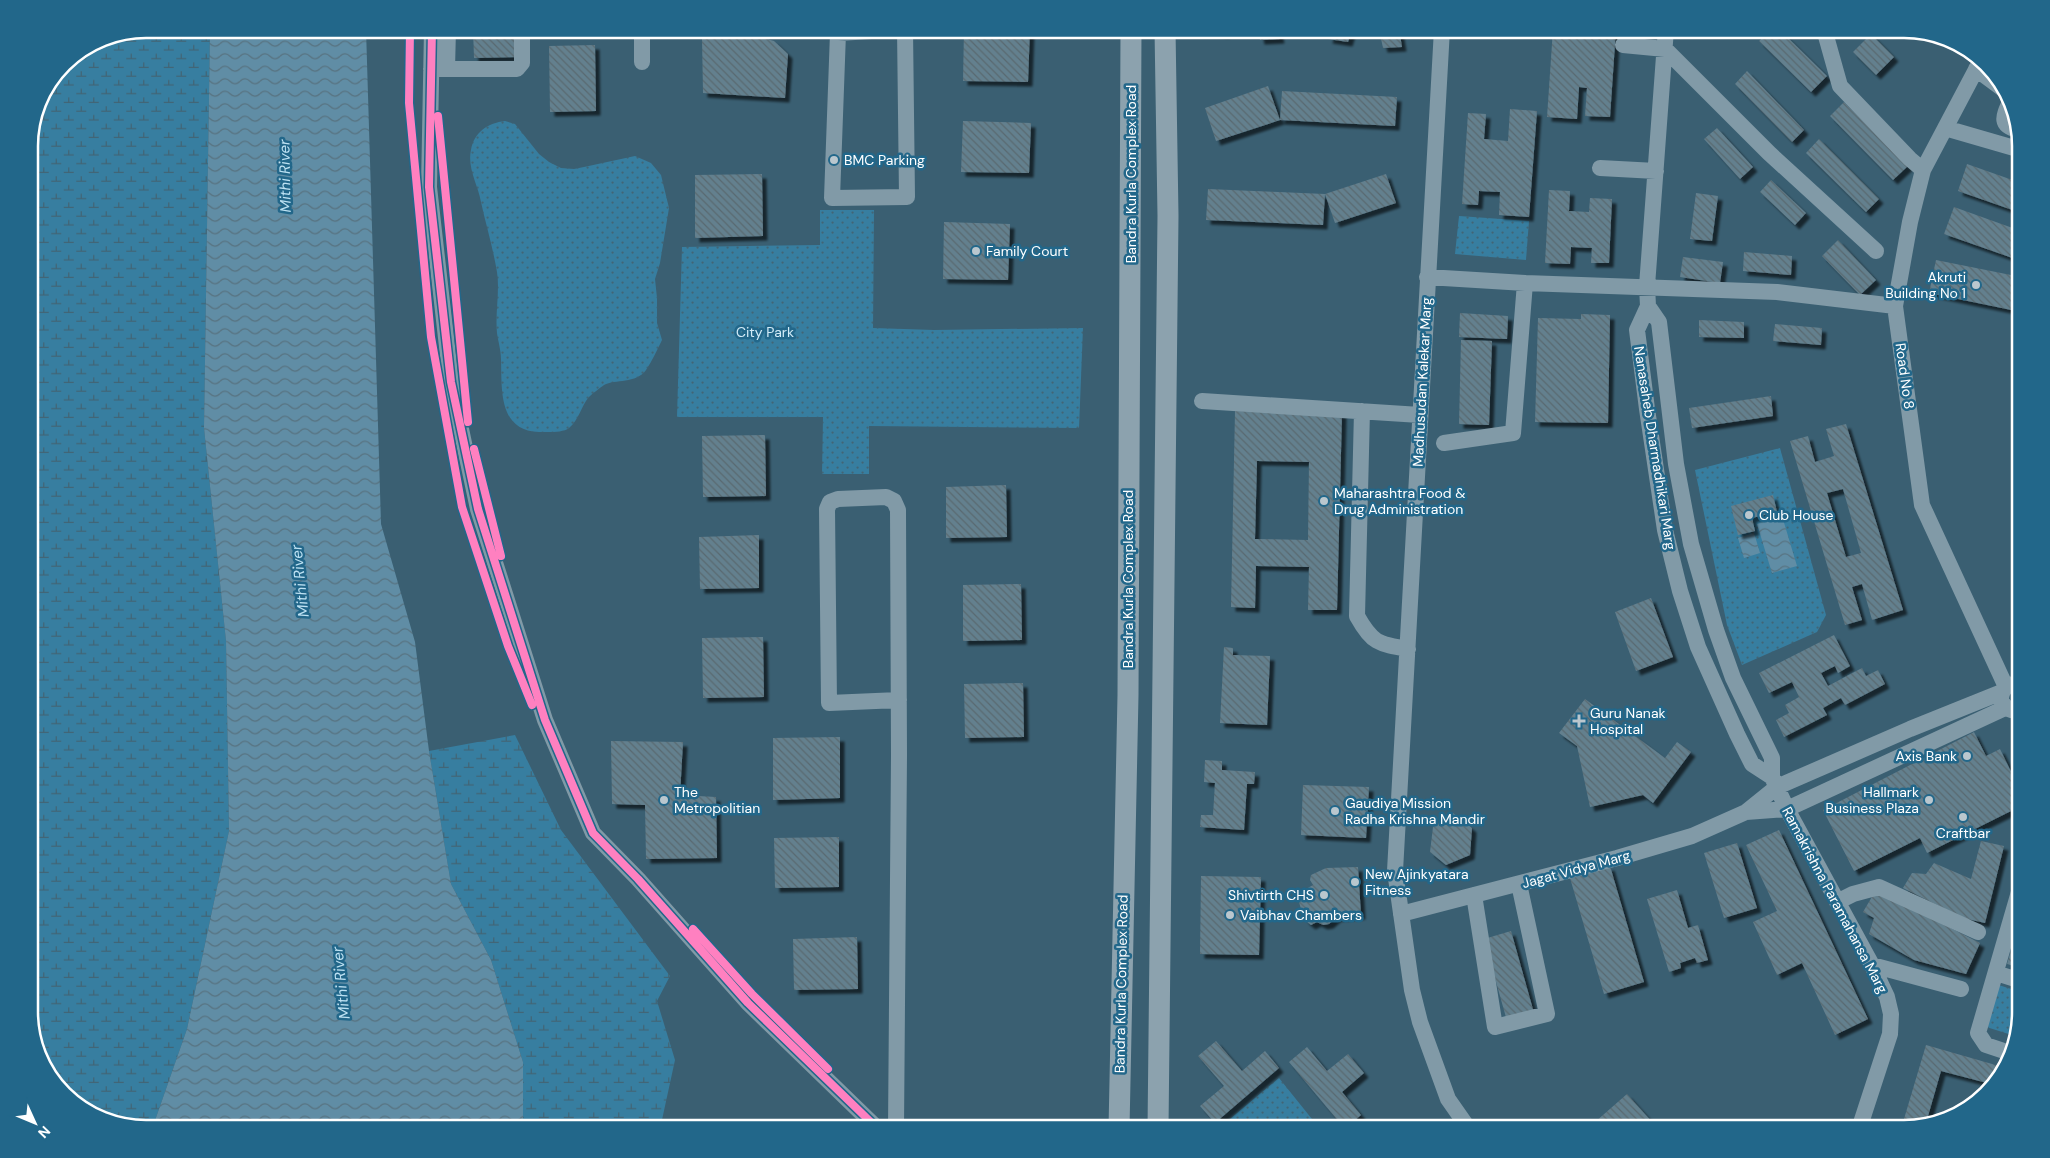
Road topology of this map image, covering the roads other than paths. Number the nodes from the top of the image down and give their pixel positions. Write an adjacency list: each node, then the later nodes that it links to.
1 (432, 38): 16 (street)
2 (448, 38): 17 (street)
3 (522, 38): 17 (street)
4 (642, 38): 14 (street)
5 (838, 38): 6 (street)
6 (905, 38)
7 (1131, 38): 60 (main road, Bandra Kurla Complex Road)
8 (1165, 38): 61 (main road)
9 (1441, 38): 26 (street, Madhusudan Kalekar Marg)
10 (1666, 38): 13 (street, Nanasaheb Dharmadhikari Marg)
11 (1827, 38): 23 (street)
12 (1623, 45): 13 (street)
13 (1665, 49): 24 (street, Nanasaheb Dharmadhikari Marg); 25 (street)
14 (642, 62)
15 (1977, 66): 19 (street, Road No 8)
16 (431, 69): 17 (street); 58 (street)
17 (447, 69)
18 (2006, 110): 20 (street)
19 (1945, 128): 21 (street); 23 (street, Road No 8)
20 (2010, 128)
21 (2012, 147)
22 (1600, 168): 24 (street)
23 (1924, 170): 30 (street, Road No 8)
24 (1656, 171): 28 (street, Nanasaheb Dharmadhikari Marg)
25 (1876, 251)
26 (1428, 277): 27 (street); 35 (street, Madhusudan Kalekar Marg)
27 (1525, 283): 28 (street); 36 (street)
28 (1647, 286): 29 (street, Nanasaheb Dharmadhikari Marg); 30 (street)
29 (1648, 306): 32 (street, Nanasaheb Dharmadhikari Marg); 33 (street, Nanasaheb Dharmadhikari Marg)
30 (1895, 306): 40 (street, Road No 8)
31 (1202, 401): 34 (street)
32 (1669, 404): 33 (street); 37 (street, Nanasaheb Dharmadhikari Marg)
33 (1646, 410): 39 (street, Nanasaheb Dharmadhikari Marg)
34 (1362, 411): 35 (street); 38 (street)
35 (1420, 415): 38 (street, Madhusudan Kalekar Marg)
36 (1444, 443)
37 (1722, 645): 39 (street); 44 (street, Nanasaheb Dharmadhikari Marg)
38 (1408, 649): 50 (street, Madhusudan Kalekar Marg)
39 (1701, 653): 44 (street, Nanasaheb Dharmadhikari Marg)
40 (2012, 690)
41 (2012, 697): 44 (street)
42 (2012, 697): 45 (street)
43 (899, 700): 43 (street); 59 (street)
44 (1774, 782): 45 (street, Ramakrishna Paramahansa Marg); 46 (street)
45 (1787, 809): 46 (street); 49 (street, Ramakrishna Paramahansa Marg)
46 (1746, 812): 47 (street, Jagat Vidya Marg)
47 (1519, 884): 48 (street, Jagat Vidya Marg); 48 (street)
48 (1474, 895): 50 (street, Jagat Vidya Marg)
49 (1837, 902): 52 (street); 53 (street, Ramakrishna Paramahansa Marg)
50 (1401, 914): 62 (street, Madhusudan Kalekar Marg)
51 (2012, 917): 54 (street)
52 (1978, 932)
53 (1872, 965): 56 (street); 63 (street, Ramakrishna Paramahansa Marg)
54 (1996, 973): 55 (street); 57 (street)
55 (2012, 978)
56 (1961, 989)
57 (2005, 1051)
58 (869, 1120)
59 (896, 1120)
60 (1119, 1120)
61 (1158, 1120)
62 (1463, 1120)
63 (1862, 1120)

